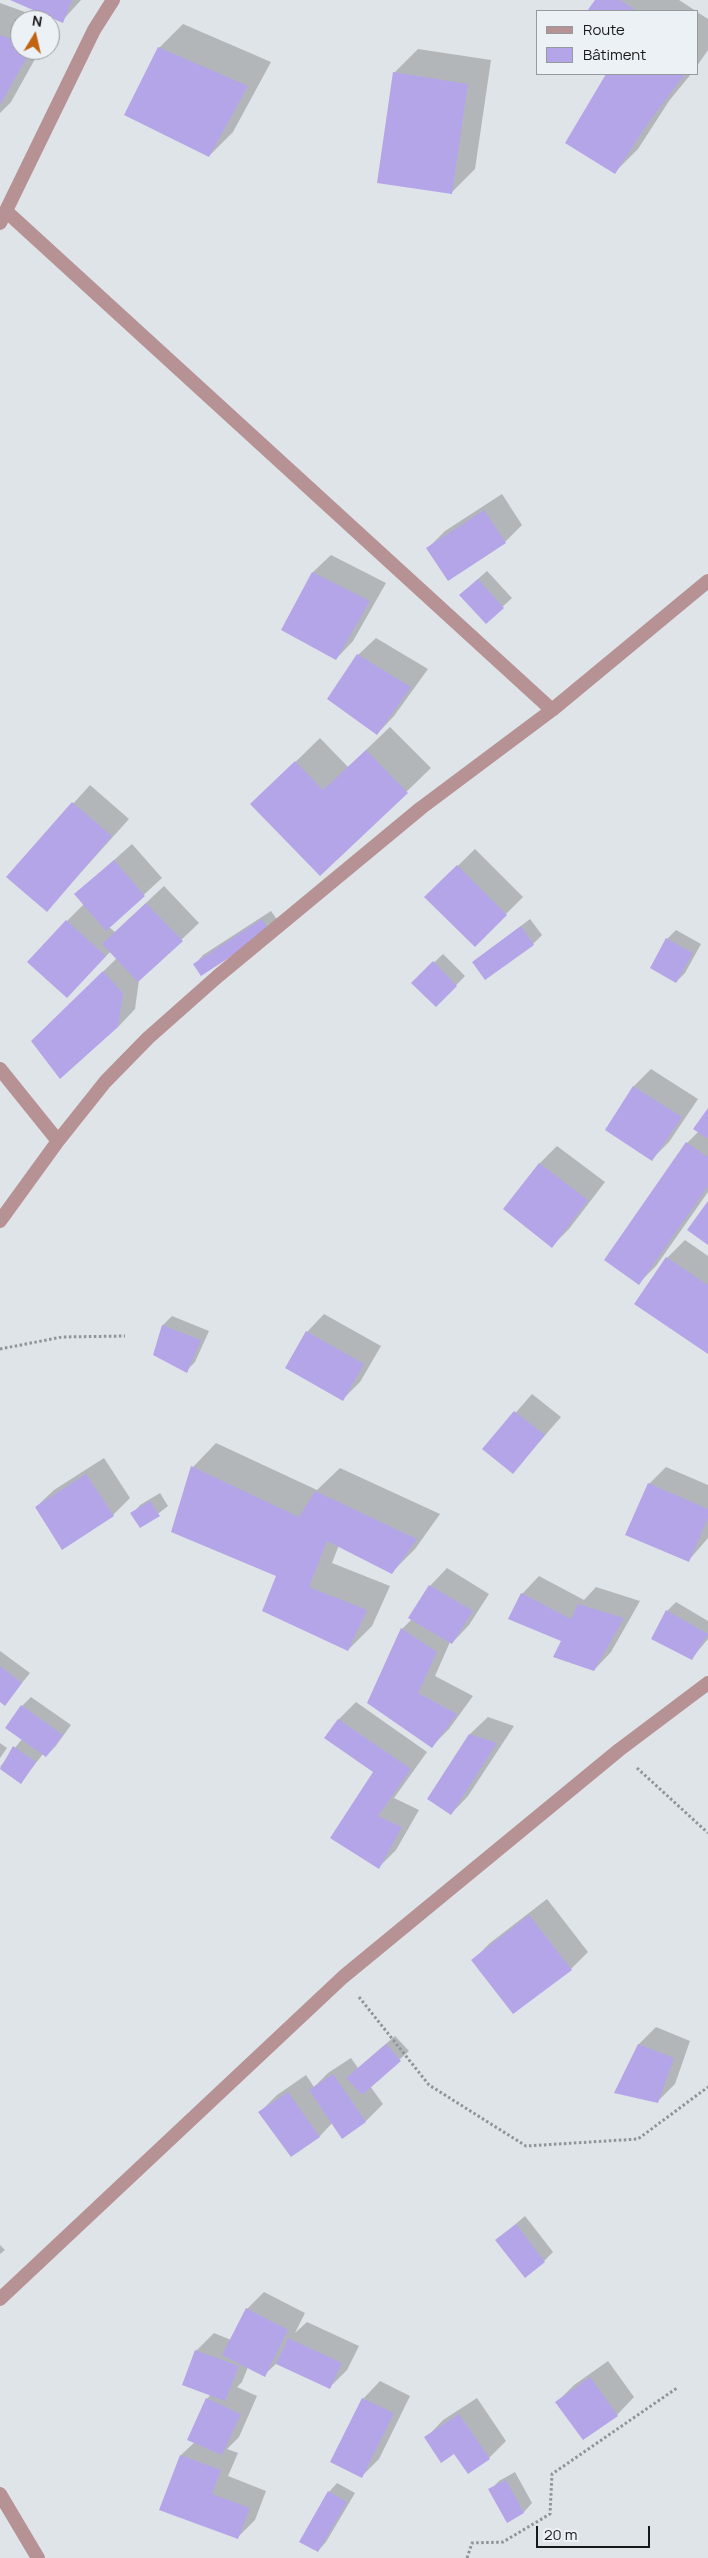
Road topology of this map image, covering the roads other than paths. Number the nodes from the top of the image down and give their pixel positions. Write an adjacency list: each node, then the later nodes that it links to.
1 (113, 0): 2 (street)
2 (4, 217): 4 (street)
3 (708, 581): 4 (street)
4 (552, 710): 6 (street)
5 (0, 1069): 6 (street)
6 (58, 1141): 7 (street)
7 (0, 1221)
8 (708, 1683): 9 (street)
9 (0, 2299)
10 (0, 2494): 11 (street)
11 (38, 2558)

